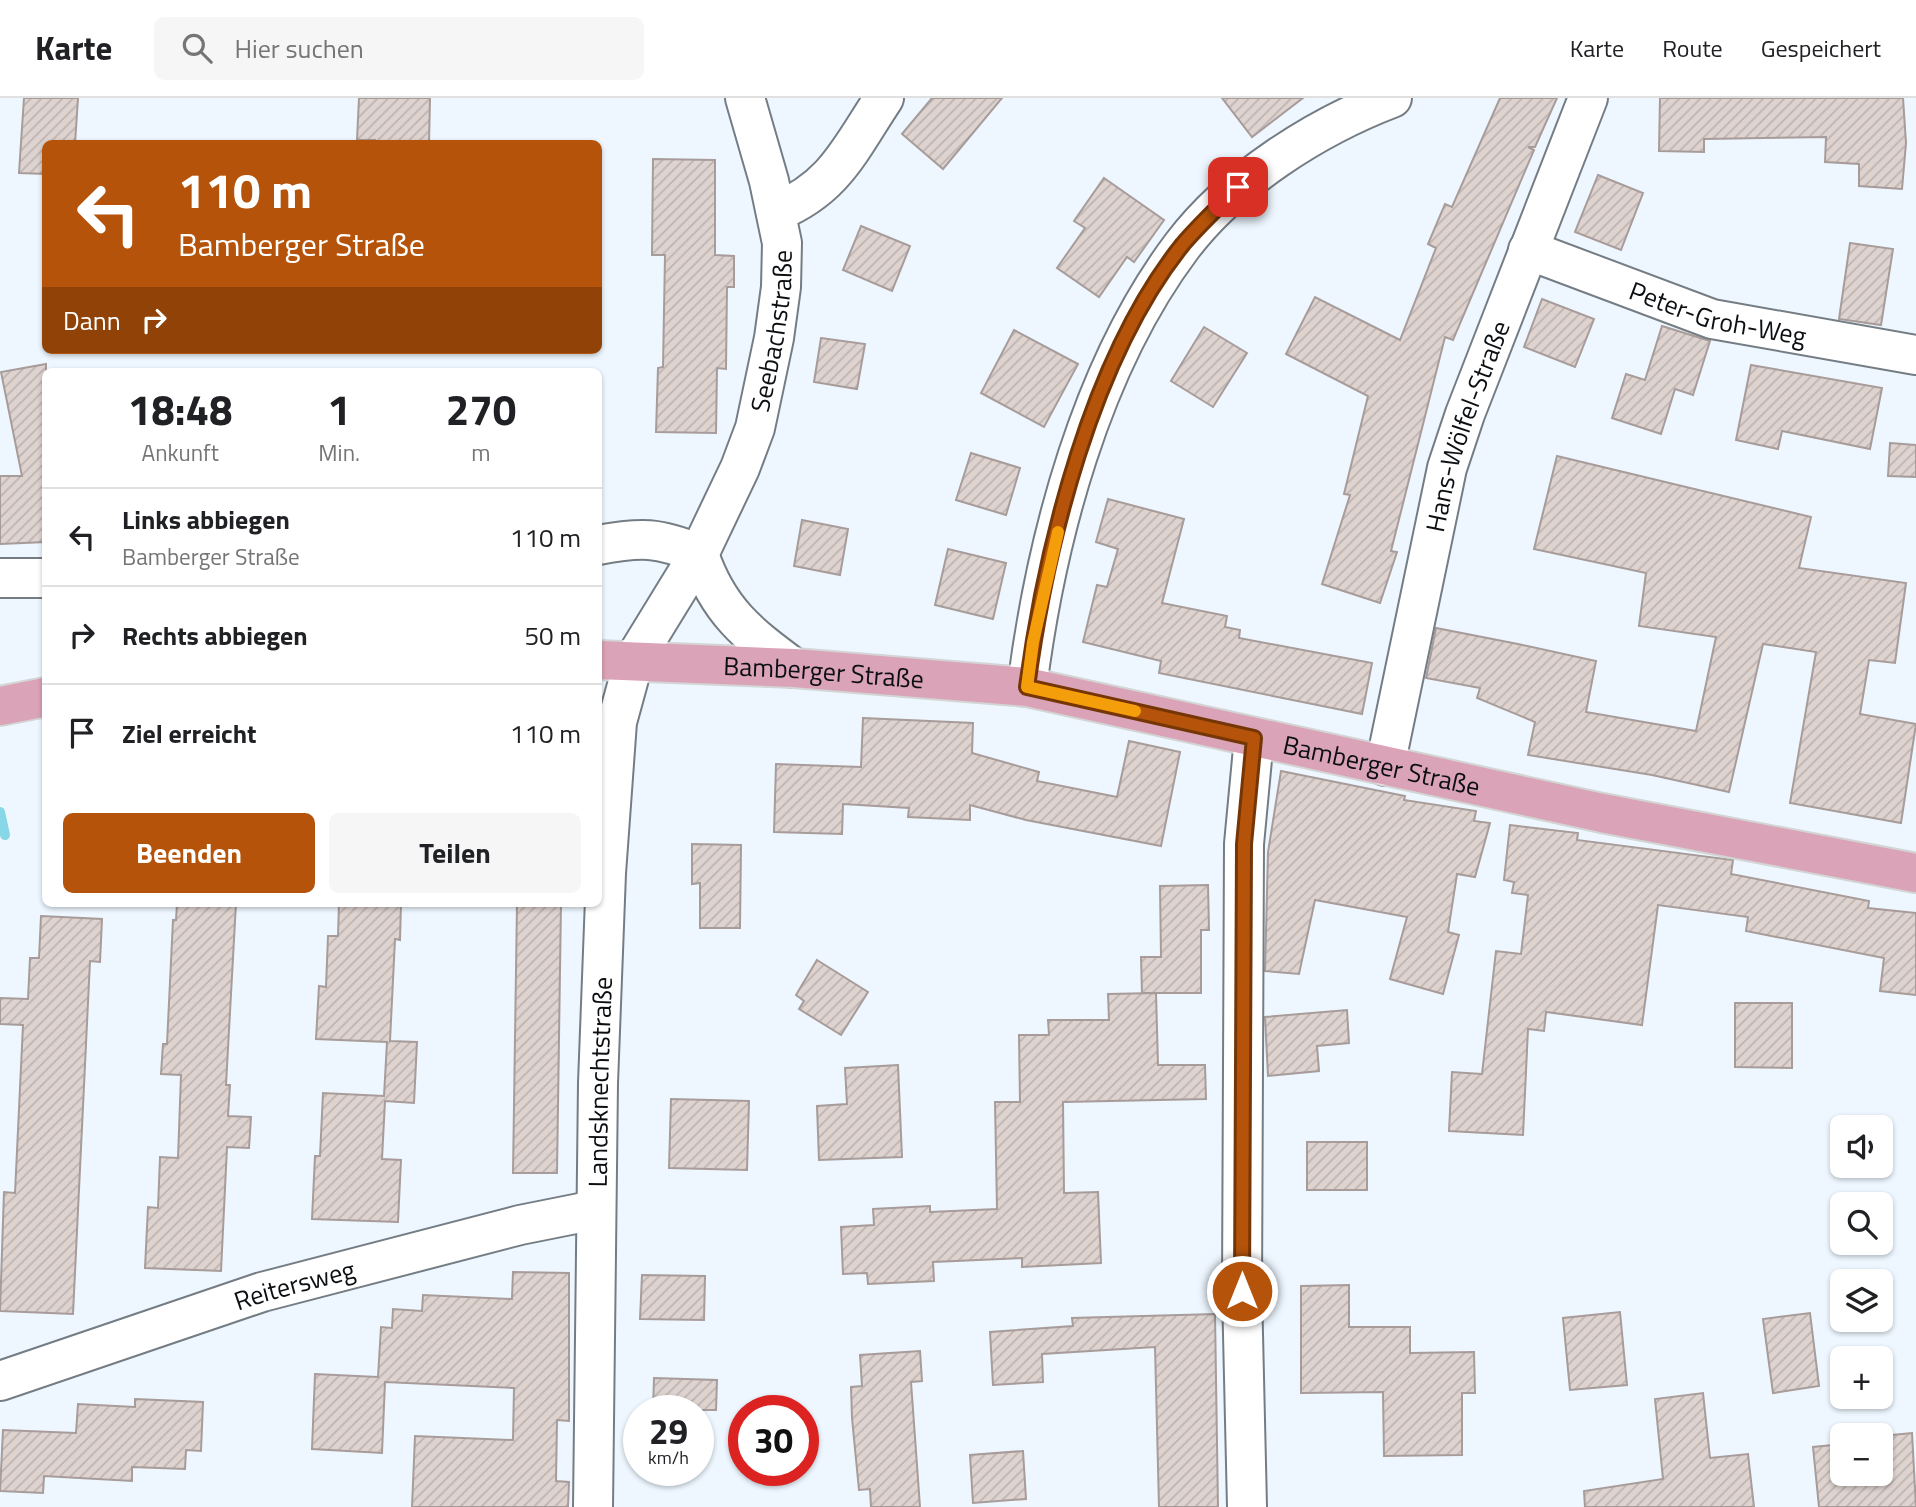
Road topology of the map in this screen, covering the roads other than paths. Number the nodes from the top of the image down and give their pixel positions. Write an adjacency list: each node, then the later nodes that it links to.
1 (745, 98): 5 (street, Seebachstraße)
2 (884, 98): 5 (street)
3 (1392, 98): 14 (street)
4 (1588, 98): 6 (street, Hans-Wölfel-Straße)
5 (776, 212): 9 (street, Seebachstraße)
6 (1528, 250): 7 (street, Peter-Groh-Weg); 18 (street, Hans-Wölfel-Straße)
7 (1916, 355)
8 (602, 544): 9 (street)
9 (699, 554): 12 (street, Seebachstraße); 13 (street)
10 (0, 578): 11 (street)
11 (42, 578)
12 (616, 660): 13 (main road, Bamberger Straße); 20 (street, Landsknechtstraße)
13 (794, 668): 14 (main road, Bamberger Straße)
14 (1027, 687): 17 (main road, Bamberger Straße)
15 (42, 698): 16 (main road)
16 (0, 706)
17 (1254, 738): 18 (main road, Bamberger Straße); 23 (street)
18 (1385, 766): 19 (main road, Bamberger Straße)
19 (1916, 873)
20 (595, 1210): 21 (street, Reitersweg); 22 (street, Landsknechtstraße)
21 (0, 1381)
22 (593, 1507)
23 (1247, 1507)

